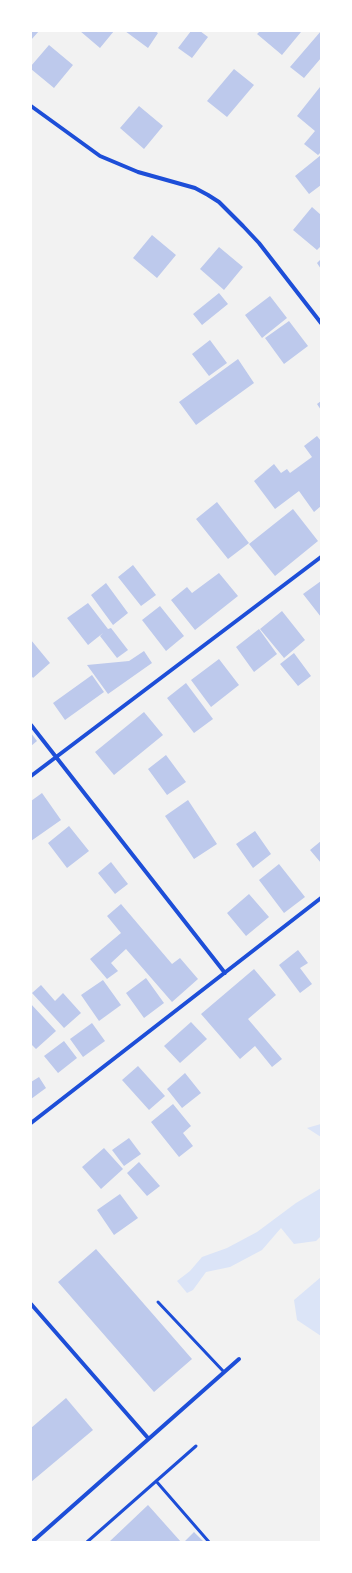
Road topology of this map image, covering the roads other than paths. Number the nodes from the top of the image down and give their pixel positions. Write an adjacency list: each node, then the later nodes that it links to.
1 (31, 106): 2 (street)
2 (321, 323)
3 (321, 557): 5 (street)
4 (31, 725): 5 (street)
5 (56, 758): 6 (street); 8 (street)
6 (31, 776)
7 (321, 898): 8 (street)
8 (225, 973): 9 (street)
9 (31, 1123)
10 (158, 1302): 13 (lane)
11 (31, 1304): 14 (street)
12 (238, 1359): 13 (street)
13 (224, 1372): 14 (street)
14 (148, 1438): 17 (street)
15 (196, 1446): 16 (lane)
16 (156, 1481): 18 (lane); 19 (lane)
17 (32, 1542)
18 (87, 1542)
19 (209, 1542)

